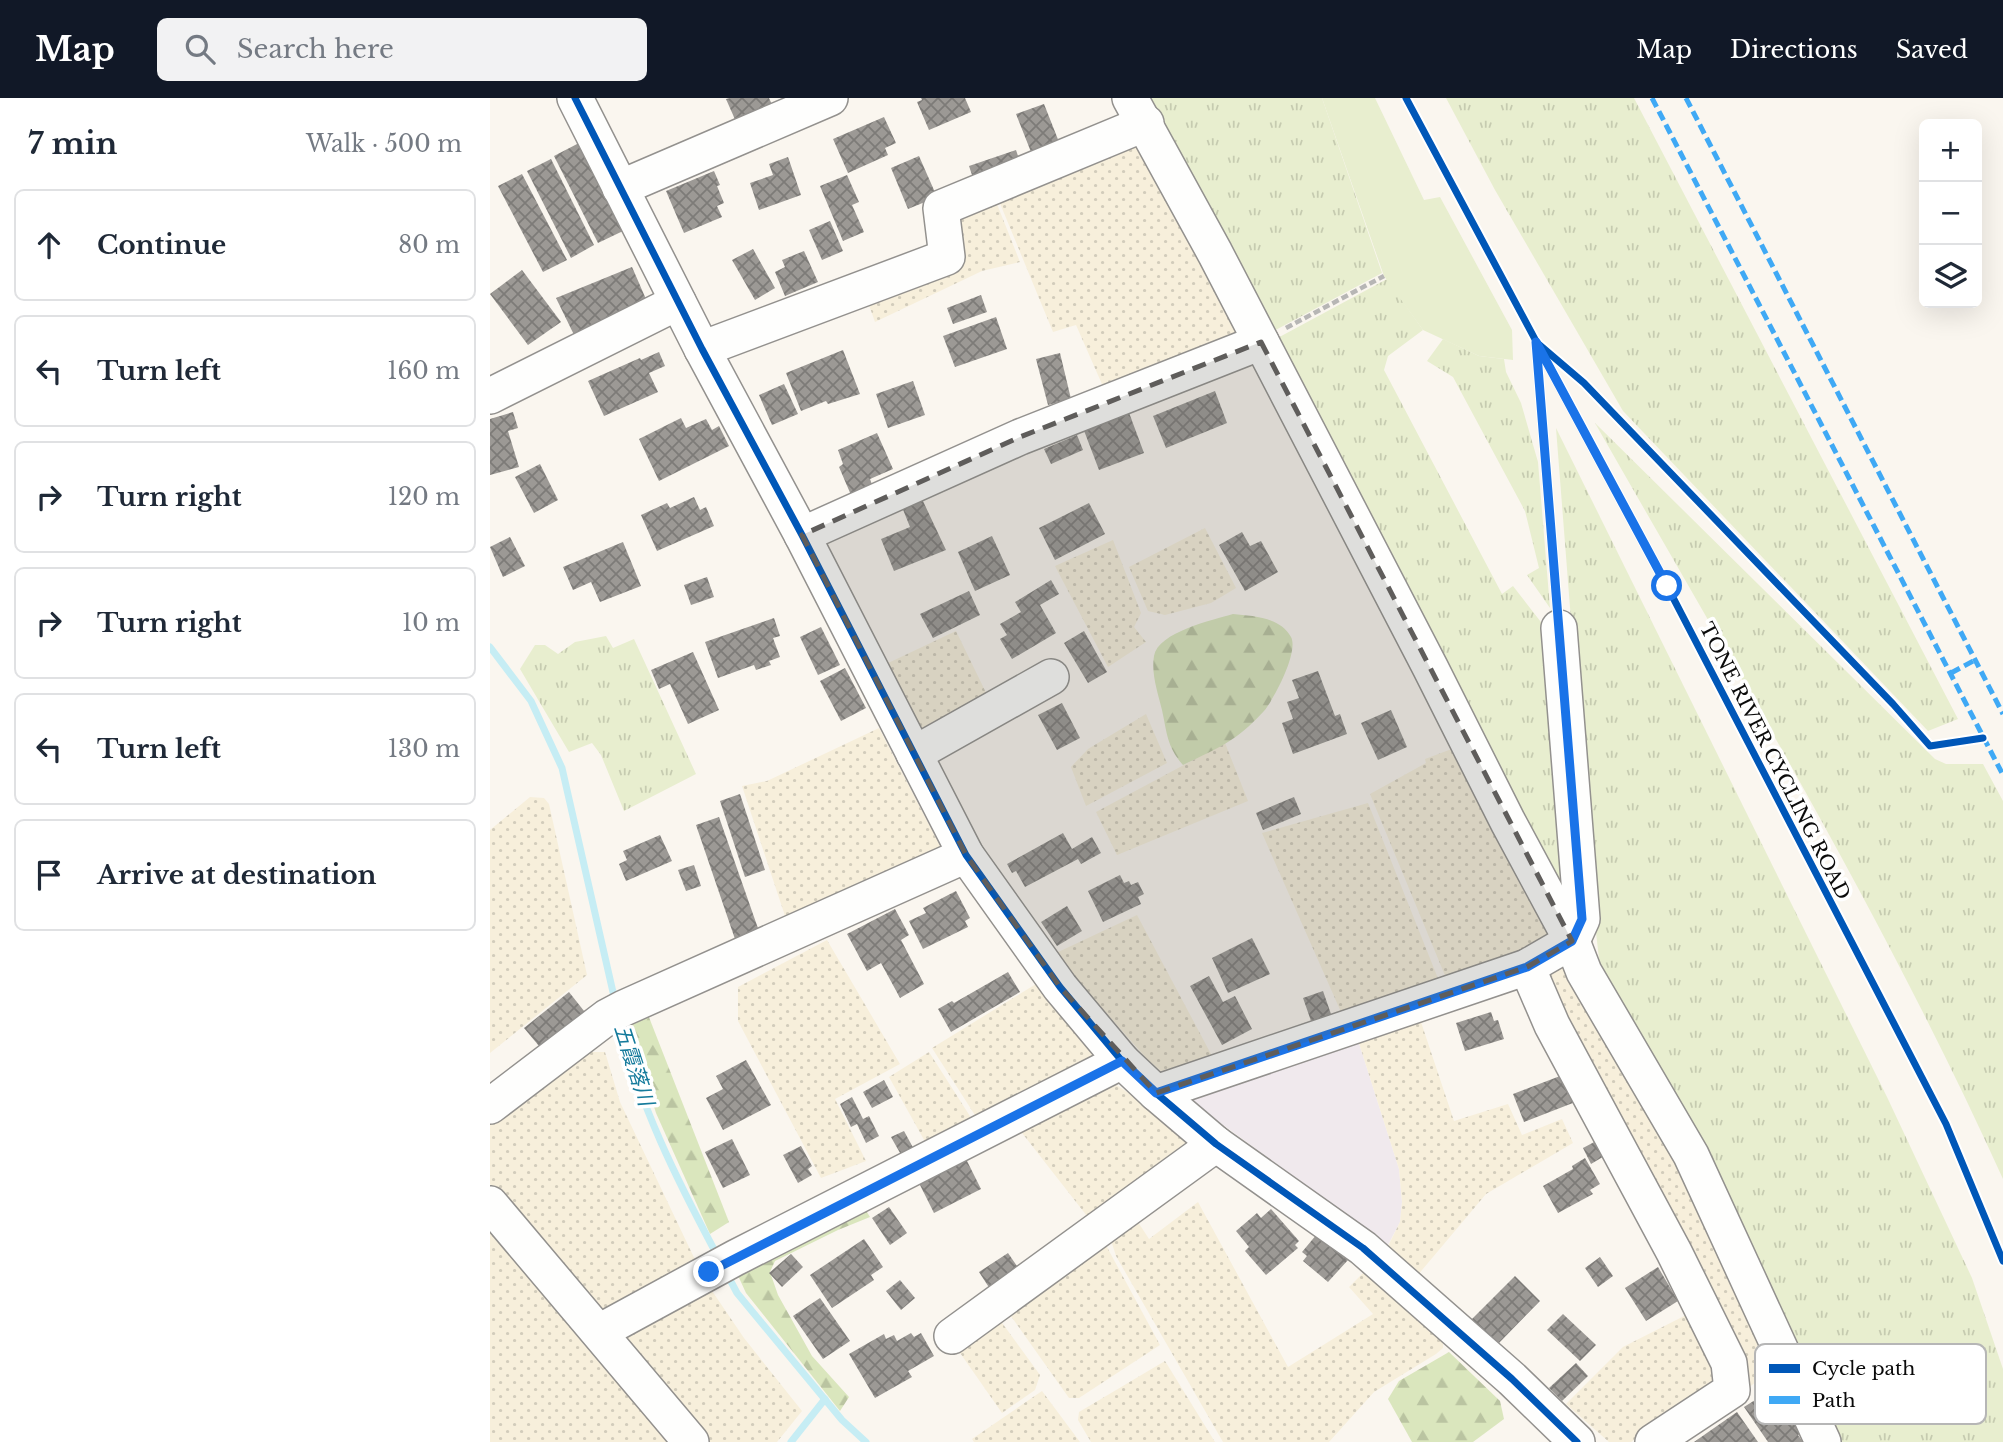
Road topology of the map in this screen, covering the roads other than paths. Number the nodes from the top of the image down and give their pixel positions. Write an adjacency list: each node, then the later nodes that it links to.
1 (575, 98): 4 (street)
2 (830, 98): 4 (street)
3 (1138, 111): 6 (street); 7 (street)
4 (620, 188): 5 (street)
5 (678, 302): 7 (street); 8 (street)
6 (1261, 342): 9 (street); 14 (street)
7 (702, 349): 9 (street)
8 (490, 396)
9 (802, 535): 12 (street)
10 (1559, 628): 14 (street)
11 (1051, 677): 12 (street)
12 (914, 754): 13 (street)
13 (966, 855): 16 (street); 18 (street)
14 (1572, 941): 15 (street); 23 (street)
15 (1527, 967): 17 (street); 27 (street)
16 (1122, 1061): 17 (street); 21 (street)
17 (1156, 1093): 19 (street)
18 (490, 1106)
19 (1216, 1144): 22 (street); 26 (street)
20 (490, 1204): 21 (street)
21 (599, 1332): 25 (street)
22 (952, 1336)
23 (1778, 1344)
24 (1815, 1424): 28 (street)
25 (691, 1442)
26 (1577, 1442)
27 (1653, 1442)
28 (1823, 1442)

